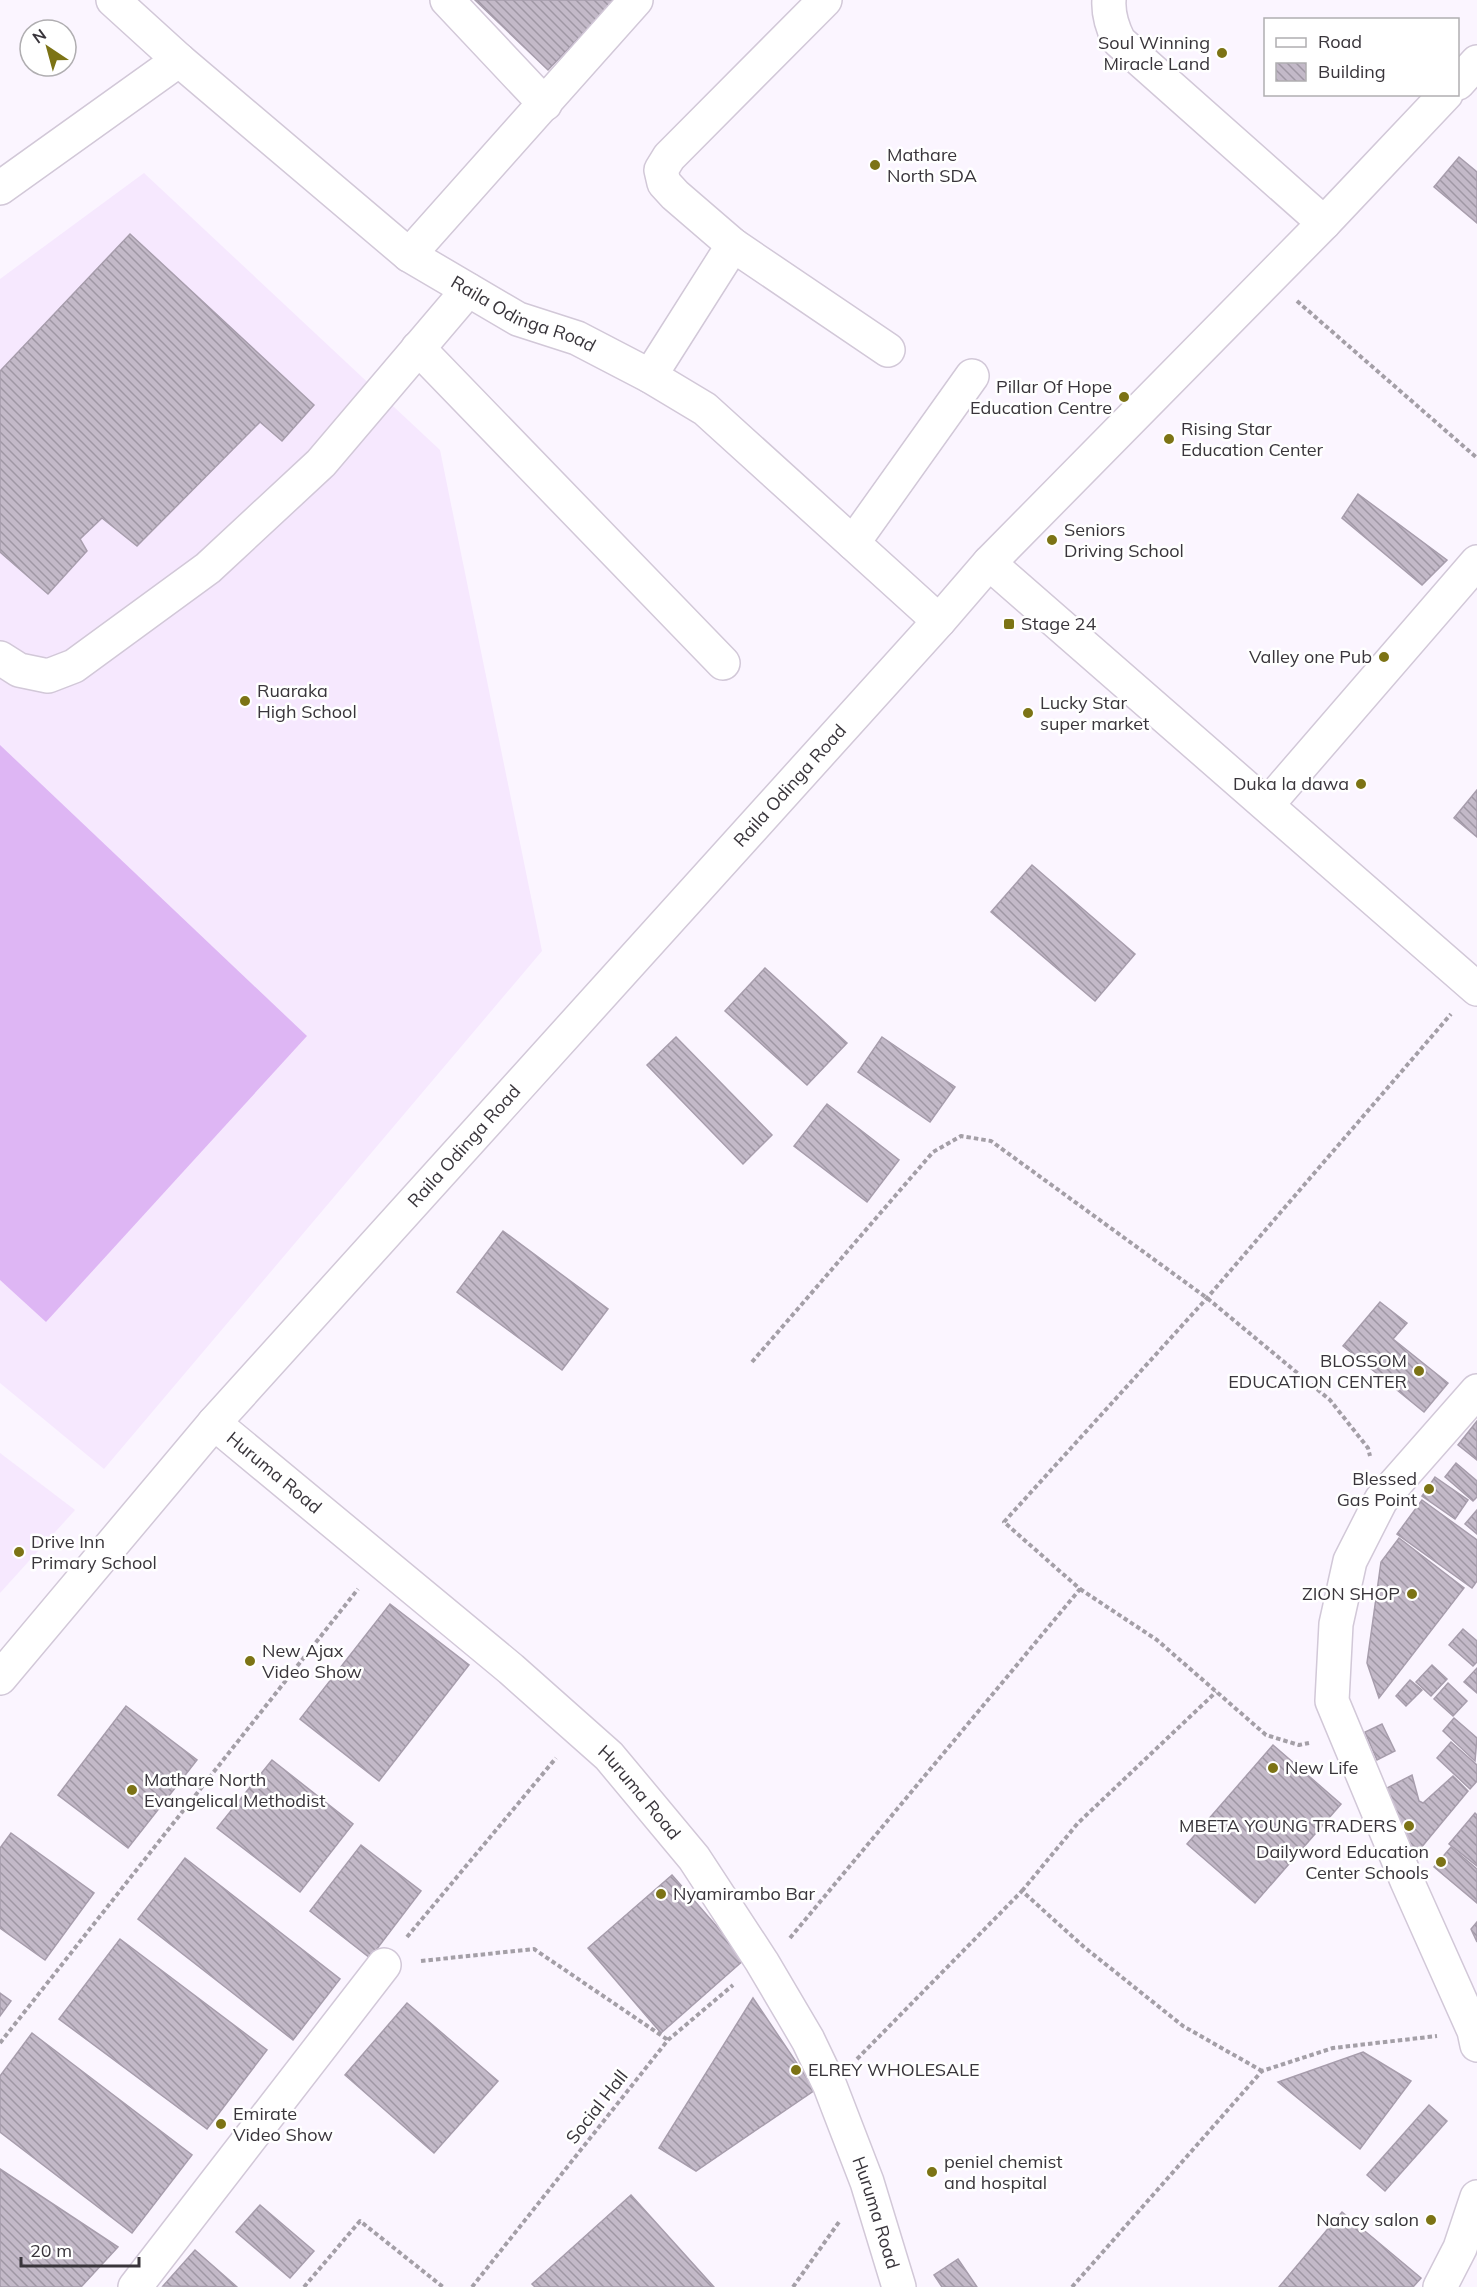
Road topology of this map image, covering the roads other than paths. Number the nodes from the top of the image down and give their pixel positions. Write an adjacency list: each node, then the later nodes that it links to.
1 (113, 0): 6 (street, Raila Odinga Road)
2 (447, 0): 10 (street)
3 (636, 0): 10 (street)
4 (825, 0): 13 (street)
5 (1109, 0): 12 (street)
6 (179, 60): 11 (street); 14 (street, Raila Odinga Road)
7 (1477, 62): 8 (street)
8 (1459, 82)
9 (1444, 96): 12 (street, Raila Odinga Road)
10 (545, 104): 14 (street)
11 (0, 188)
12 (1324, 223): 22 (street, Raila Odinga Road)
13 (733, 245): 17 (street); 18 (street)
14 (409, 255): 15 (street, Raila Odinga Road)
15 (468, 290): 16 (street); 18 (street, Raila Odinga Road)
16 (418, 348): 24 (street); 25 (street)
17 (888, 350)
18 (650, 376): 20 (street, Raila Odinga Road)
19 (972, 376): 20 (street)
20 (852, 543): 23 (street, Raila Odinga Road)
21 (1477, 562): 26 (street)
22 (989, 563): 23 (street, Raila Odinga Road); 26 (street)
23 (939, 621): 29 (street, Raila Odinga Road)
24 (0, 658)
25 (723, 663)
26 (1267, 805): 27 (street)
27 (1476, 988)
28 (1477, 1391): 32 (street)
29 (214, 1423): 30 (street, Raila Odinga Road); 35 (street, Huruma Road)
30 (0, 1678)
31 (384, 1965): 34 (street)
32 (1476, 2038)
33 (1477, 2198): 36 (street)
34 (135, 2287)
35 (899, 2287)
36 (1440, 2287)

